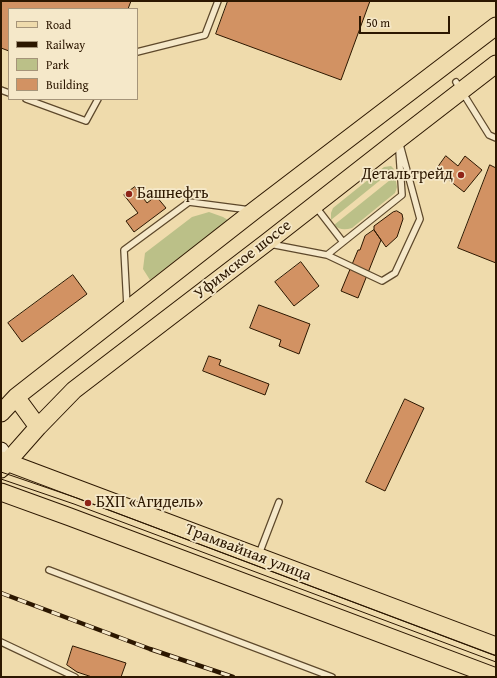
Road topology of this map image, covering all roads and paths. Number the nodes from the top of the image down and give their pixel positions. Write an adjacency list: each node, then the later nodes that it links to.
1 (218, 1): 3 (lane)
2 (496, 26): 11 (main road, Уфимское шоссе)
3 (138, 52)
4 (496, 64): 5 (main road, Уфимское шоссе)
5 (459, 86): 8 (lane); 9 (main road, Уфимское шоссе)
6 (29, 100): 7 (lane)
7 (97, 100)
8 (496, 138)
9 (399, 139): 10 (main road, Уфимское шоссе); 12 (lane); 14 (lane)
10 (315, 205): 12 (lane); 13 (main road, Уфимское шоссе)
11 (255, 210): 15 (main road, Уфимское шоссе); 15 (lane)
12 (343, 242): 14 (lane)
13 (266, 243): 14 (lane); 18 (main road, Уфимское шоссе)
14 (327, 255)
15 (127, 311): 16 (main road, Уфимское шоссе)
16 (16, 397): 17 (main road, Уфимское шоссе); 18 (main road)
17 (1, 413)
18 (38, 427): 19 (main road, Уфимское шоссе)
19 (2, 460): 22 (main road, Трамвайная улица)
20 (1, 492): 28 (main road, Трамвайная улица)
21 (279, 502): 22 (lane)
22 (258, 557): 25 (main road, Трамвайная улица)
23 (50, 570): 27 (lane)
24 (1, 642): 26 (lane)
25 (496, 646)
26 (75, 677)
27 (332, 677)
28 (496, 677)

